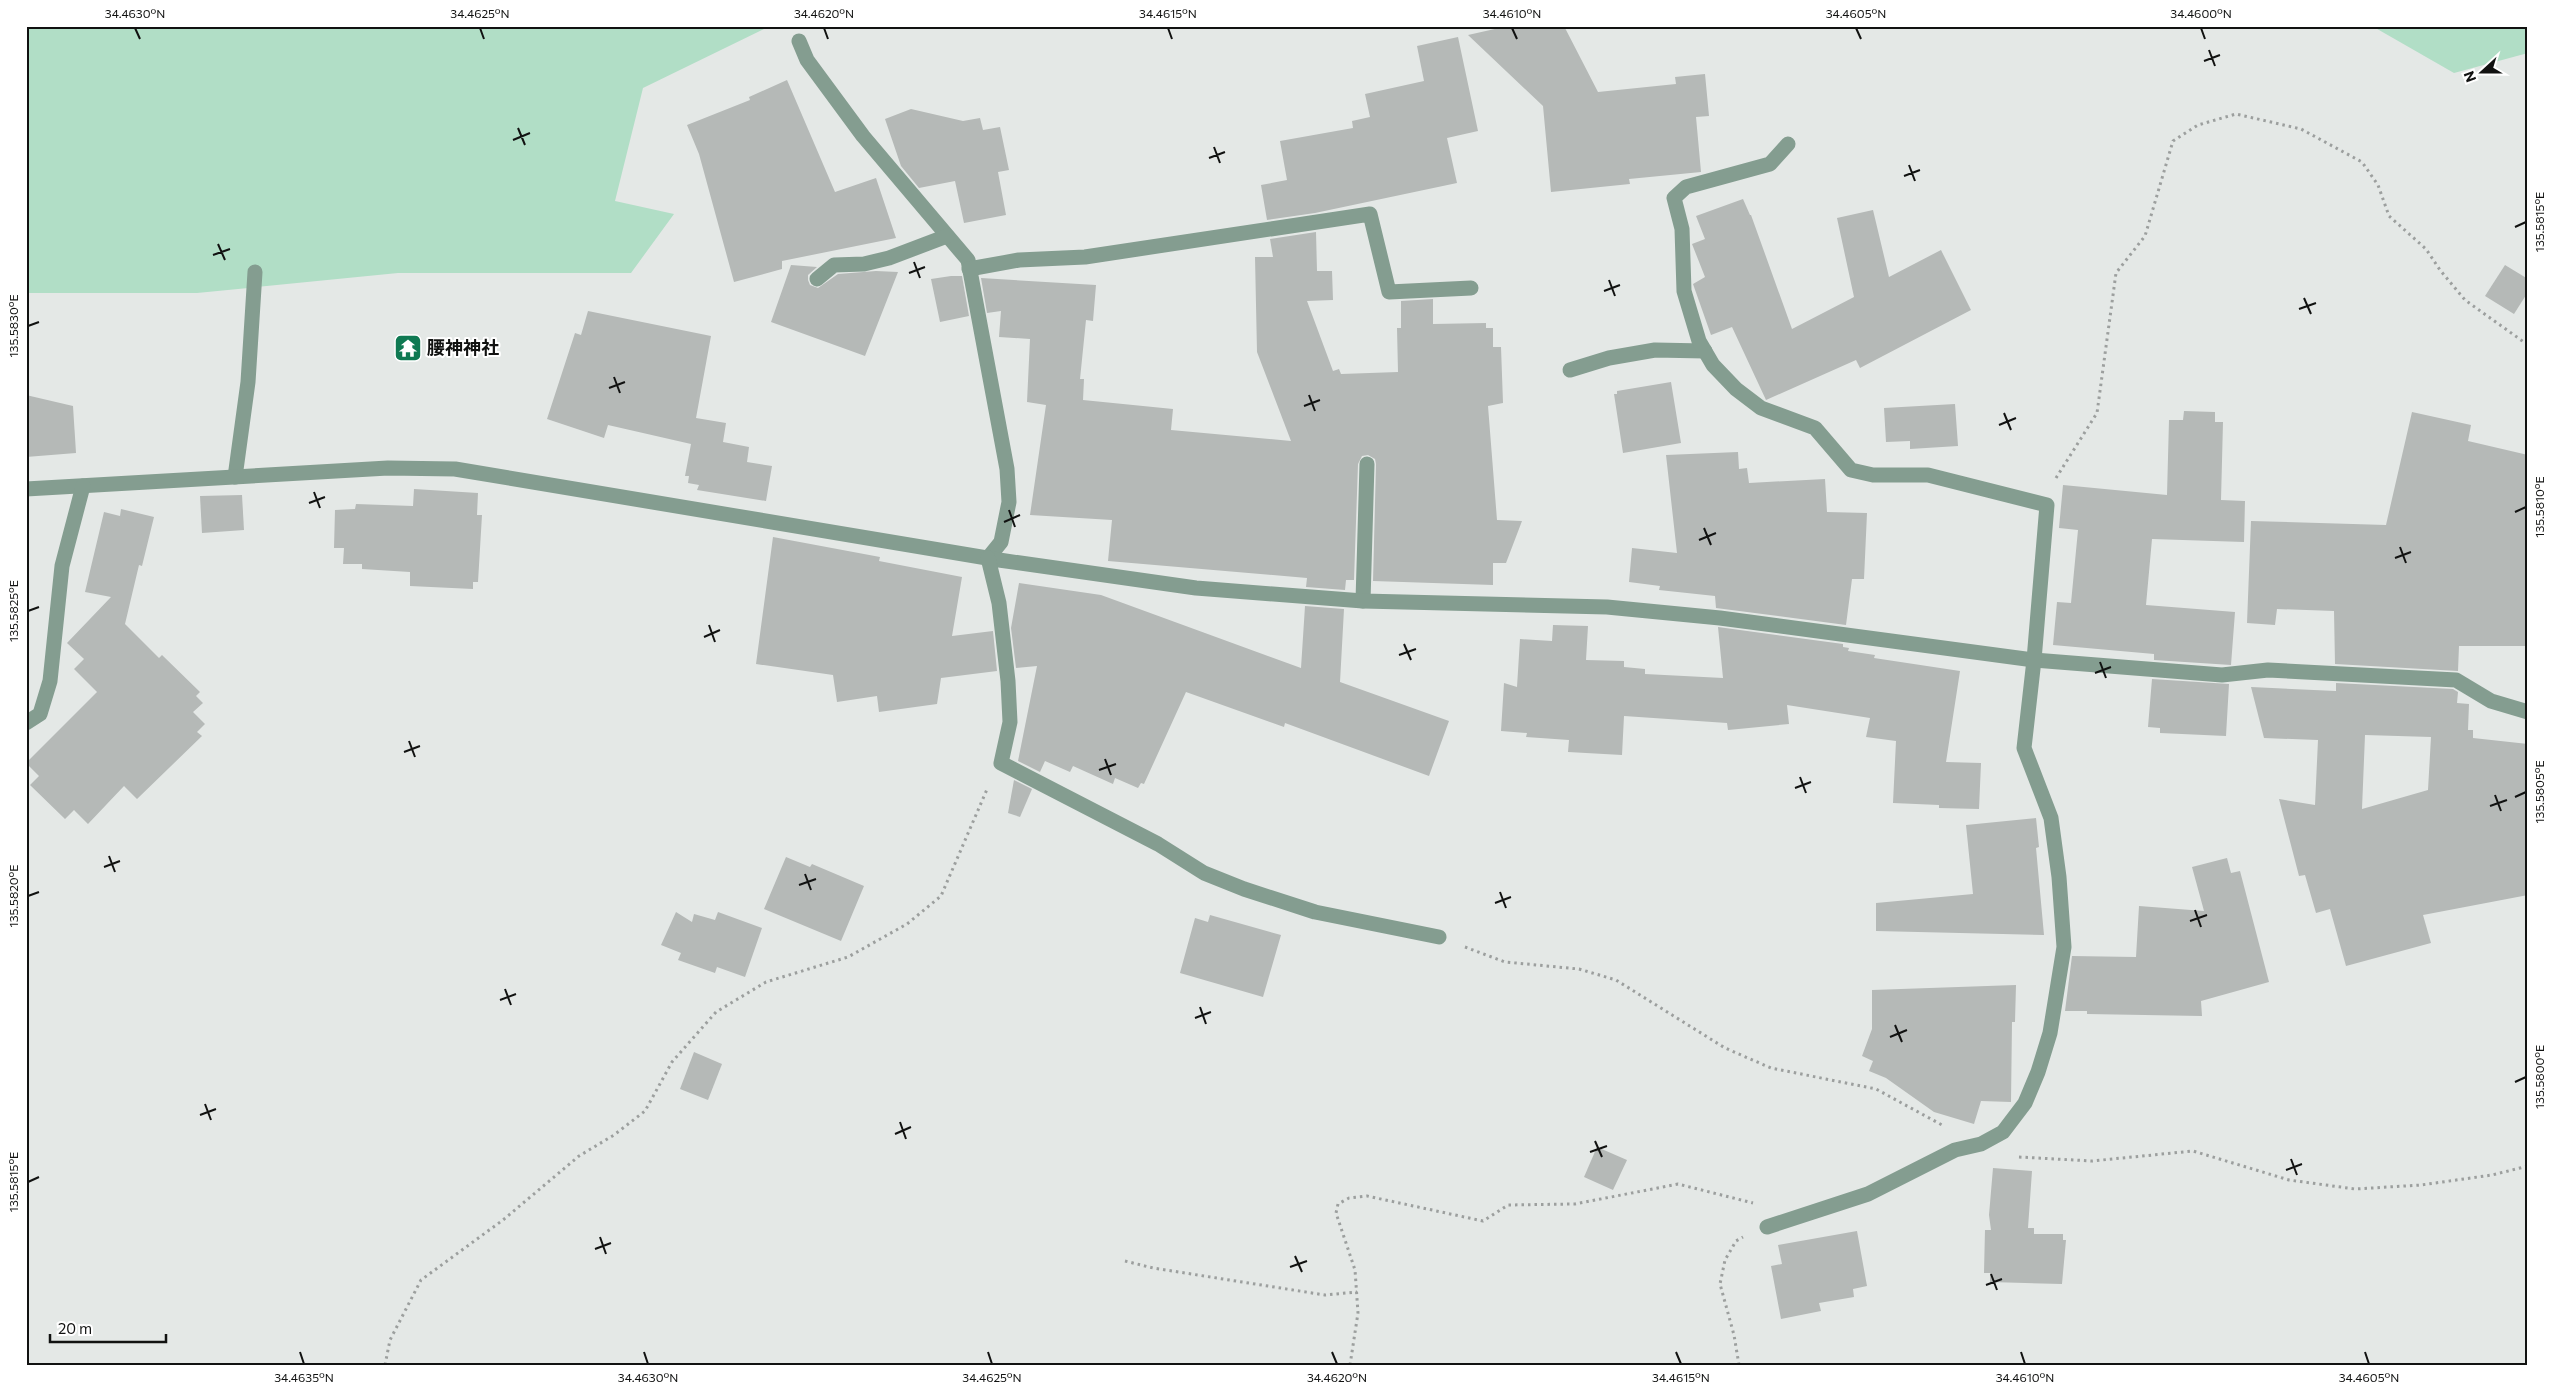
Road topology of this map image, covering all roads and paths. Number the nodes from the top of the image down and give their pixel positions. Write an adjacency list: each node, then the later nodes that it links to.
1 (799, 41): 3 (street)
2 (1788, 144): 9 (street)
3 (947, 236): 4 (street); 6 (street)
4 (969, 269): 7 (street); 16 (street)
5 (255, 272): 12 (street)
6 (817, 279)
7 (1471, 288)
8 (2528, 344): 15 (path)
9 (1705, 351): 10 (street); 15 (street)
10 (1570, 370)
11 (1366, 464): 17 (street)
12 (235, 477): 13 (street); 16 (street)
13 (83, 486): 14 (street); 20 (street)
14 (26, 489)
15 (2047, 505): 18 (street)
16 (988, 558): 17 (street); 21 (street)
17 (1363, 601): 18 (street)
18 (2034, 660): 19 (street); 23 (street)
19 (2528, 712)
20 (26, 723)
21 (1001, 763): 22 (street); 28 (path)
22 (1439, 937): 23 (path)
23 (1981, 1144): 24 (path); 25 (street)
24 (2528, 1166)
25 (1767, 1227): 27 (path); 30 (path)
26 (1125, 1262): 27 (path)
27 (1357, 1292): 29 (path)
28 (386, 1365)
29 (1350, 1365)
30 (1739, 1365)

